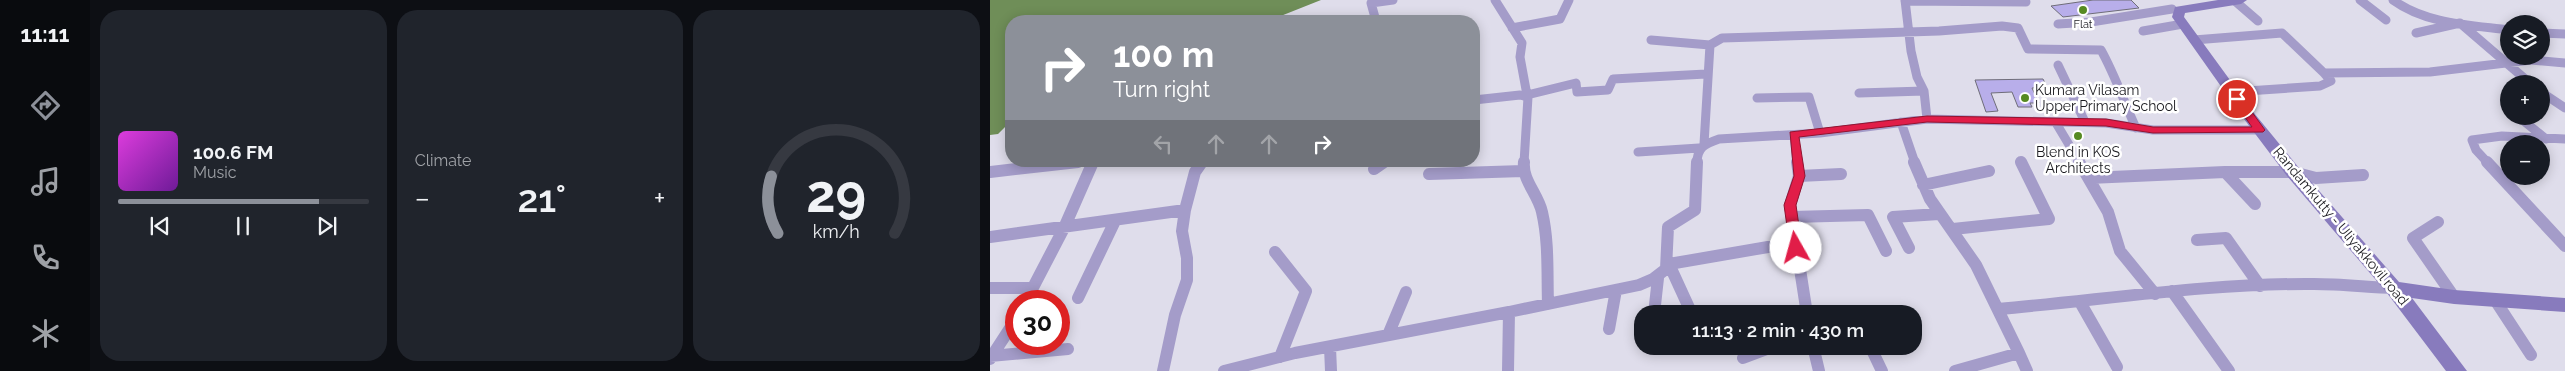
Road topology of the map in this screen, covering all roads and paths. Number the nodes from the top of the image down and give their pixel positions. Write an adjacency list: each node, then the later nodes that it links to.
1 (1393, 0): 11 (street)
2 (1495, 0): 16 (street)
3 (1569, 0): 16 (street)
4 (2160, 0): 10 (street)
5 (2238, 0): 10 (street); 13 (street)
6 (2360, 0): 12 (street)
7 (2393, 0): 14 (street)
8 (1905, 1): 9 (street); 19 (street)
9 (2026, 2)
10 (2178, 14): 15 (street); 18 (street); 24 (street, Randamkutty - Uliyakkovil road)
11 (1374, 15)
12 (2386, 20)
13 (2258, 21)
14 (2460, 23): 17 (street); 20 (street); 26 (street)
15 (2058, 24)
16 (1512, 28): 38 (street)
17 (2500, 29)
18 (2143, 31)
19 (1908, 32): 25 (street); 35 (street); 48 (street)
20 (2416, 32)
21 (2550, 33): 22 (street)
22 (2565, 34)
23 (1651, 40): 25 (street)
24 (2194, 40): 32 (street); 36 (street, Randamkutty - Uliyakkovil road)
25 (1710, 45): 33 (street)
26 (2500, 56)
27 (2500, 62): 32 (street)
28 (2550, 62): 29 (street)
29 (2565, 63)
30 (2058, 65): 45 (street)
31 (2510, 65): 34 (street)
32 (2324, 73): 36 (street)
33 (1706, 74): 38 (street); 56 (street)
34 (2521, 75)
35 (1924, 91): 37 (street); 43 (street)
36 (2232, 92): 49 (street, Randamkutty - Uliyakkovil road)
37 (1859, 93)
38 (1527, 95): 41 (street); 64 (street)
39 (1757, 98): 50 (street)
40 (2550, 98): 42 (street)
41 (1480, 99)
42 (2565, 108)
43 (1927, 119): 44 (street); 46 (street)
44 (1901, 122): 50 (street); 75 (street)
45 (2084, 122): 46 (street); 48 (street)
46 (2056, 123): 74 (street)
47 (2528, 125): 52 (street)
48 (2136, 128): 49 (street)
49 (2260, 130): 68 (street, Randamkutty - Uliyakkovil road)
50 (1820, 133): 51 (street)
51 (1794, 134): 56 (street); 71 (street)
52 (2540, 135)
53 (2500, 136): 73 (street)
54 (2565, 138): 55 (street)
55 (2550, 140)
56 (1701, 146): 57 (street); 92 (street)
57 (1638, 152)
58 (2021, 162): 84 (street)
59 (1034, 167): 66 (street)
60 (1089, 167): 83 (street)
61 (1199, 167): 78 (street)
62 (1377, 167): 63 (street)
63 (1374, 169)
64 (1523, 171): 69 (street); 106 (street)
65 (1989, 171): 75 (street)
66 (990, 172)
67 (2225, 172): 68 (street); 74 (street); 77 (street)
68 (2293, 172): 72 (street); 97 (street, Randamkutty - Uliyakkovil road)
69 (1429, 174)
70 (1841, 174): 71 (street)
71 (1799, 176): 80 (street)
72 (2363, 176)
73 (2500, 176)
74 (2089, 178): 101 (street)
75 (1923, 185): 79 (street)
76 (2508, 185): 87 (street)
77 (2255, 204)
78 (1185, 210): 81 (street); 127 (street)
79 (1938, 214): 84 (street); 89 (street)
80 (1792, 217): 90 (street); 109 (street)
81 (1116, 221): 83 (street); 103 (street)
82 (2438, 222): 102 (street)
83 (1064, 228): 85 (street); 96 (street)
84 (1953, 229): 111 (street)
85 (990, 237)
86 (2197, 240): 94 (street)
87 (2565, 246)
88 (1768, 247): 92 (street)
89 (1909, 248)
90 (1886, 251)
91 (1275, 252): 124 (street)
92 (1668, 264): 93 (street); 108 (street)
93 (1658, 278): 98 (street); 107 (street)
94 (2260, 286): 97 (street); 99 (street)
95 (990, 288): 96 (street)
96 (1033, 288)
97 (2394, 288): 102 (street); 136 (street, Randamkutty - Uliyakkovil road)
98 (1616, 290): 106 (street); 113 (street)
99 (2172, 291): 101 (street); 135 (street)
100 (1406, 292): 115 (street)
101 (2155, 294): 105 (street)
102 (2454, 297): 104 (street)
103 (1078, 298)
104 (2495, 300): 110 (street); 118 (street)
105 (2080, 302): 111 (street); 126 (street)
106 (1548, 304): 112 (street)
107 (1655, 305)
108 (1688, 305)
109 (1806, 305)
110 (2565, 305)
111 (1998, 309): 117 (street)
112 (1509, 312): 115 (street); 130 (street)
113 (1609, 329)
114 (1005, 335): 123 (street)
115 (1388, 335): 116 (street)
116 (1330, 347): 124 (street); 129 (street)
117 (2019, 353): 133 (street); 134 (street)
118 (2531, 354)
119 (1010, 355): 123 (street)
120 (1751, 355): 125 (street)
121 (1816, 355): 131 (street)
122 (1874, 355): 132 (street)
123 (990, 357)
124 (1280, 357): 128 (street)
125 (1743, 358)
126 (2117, 367)
127 (1163, 371)
128 (1224, 371)
129 (1331, 371)
130 (1508, 371)
131 (1819, 371)
132 (1882, 371)
133 (1956, 371)
134 (2027, 371)
135 (2229, 371)
136 (2457, 371)

